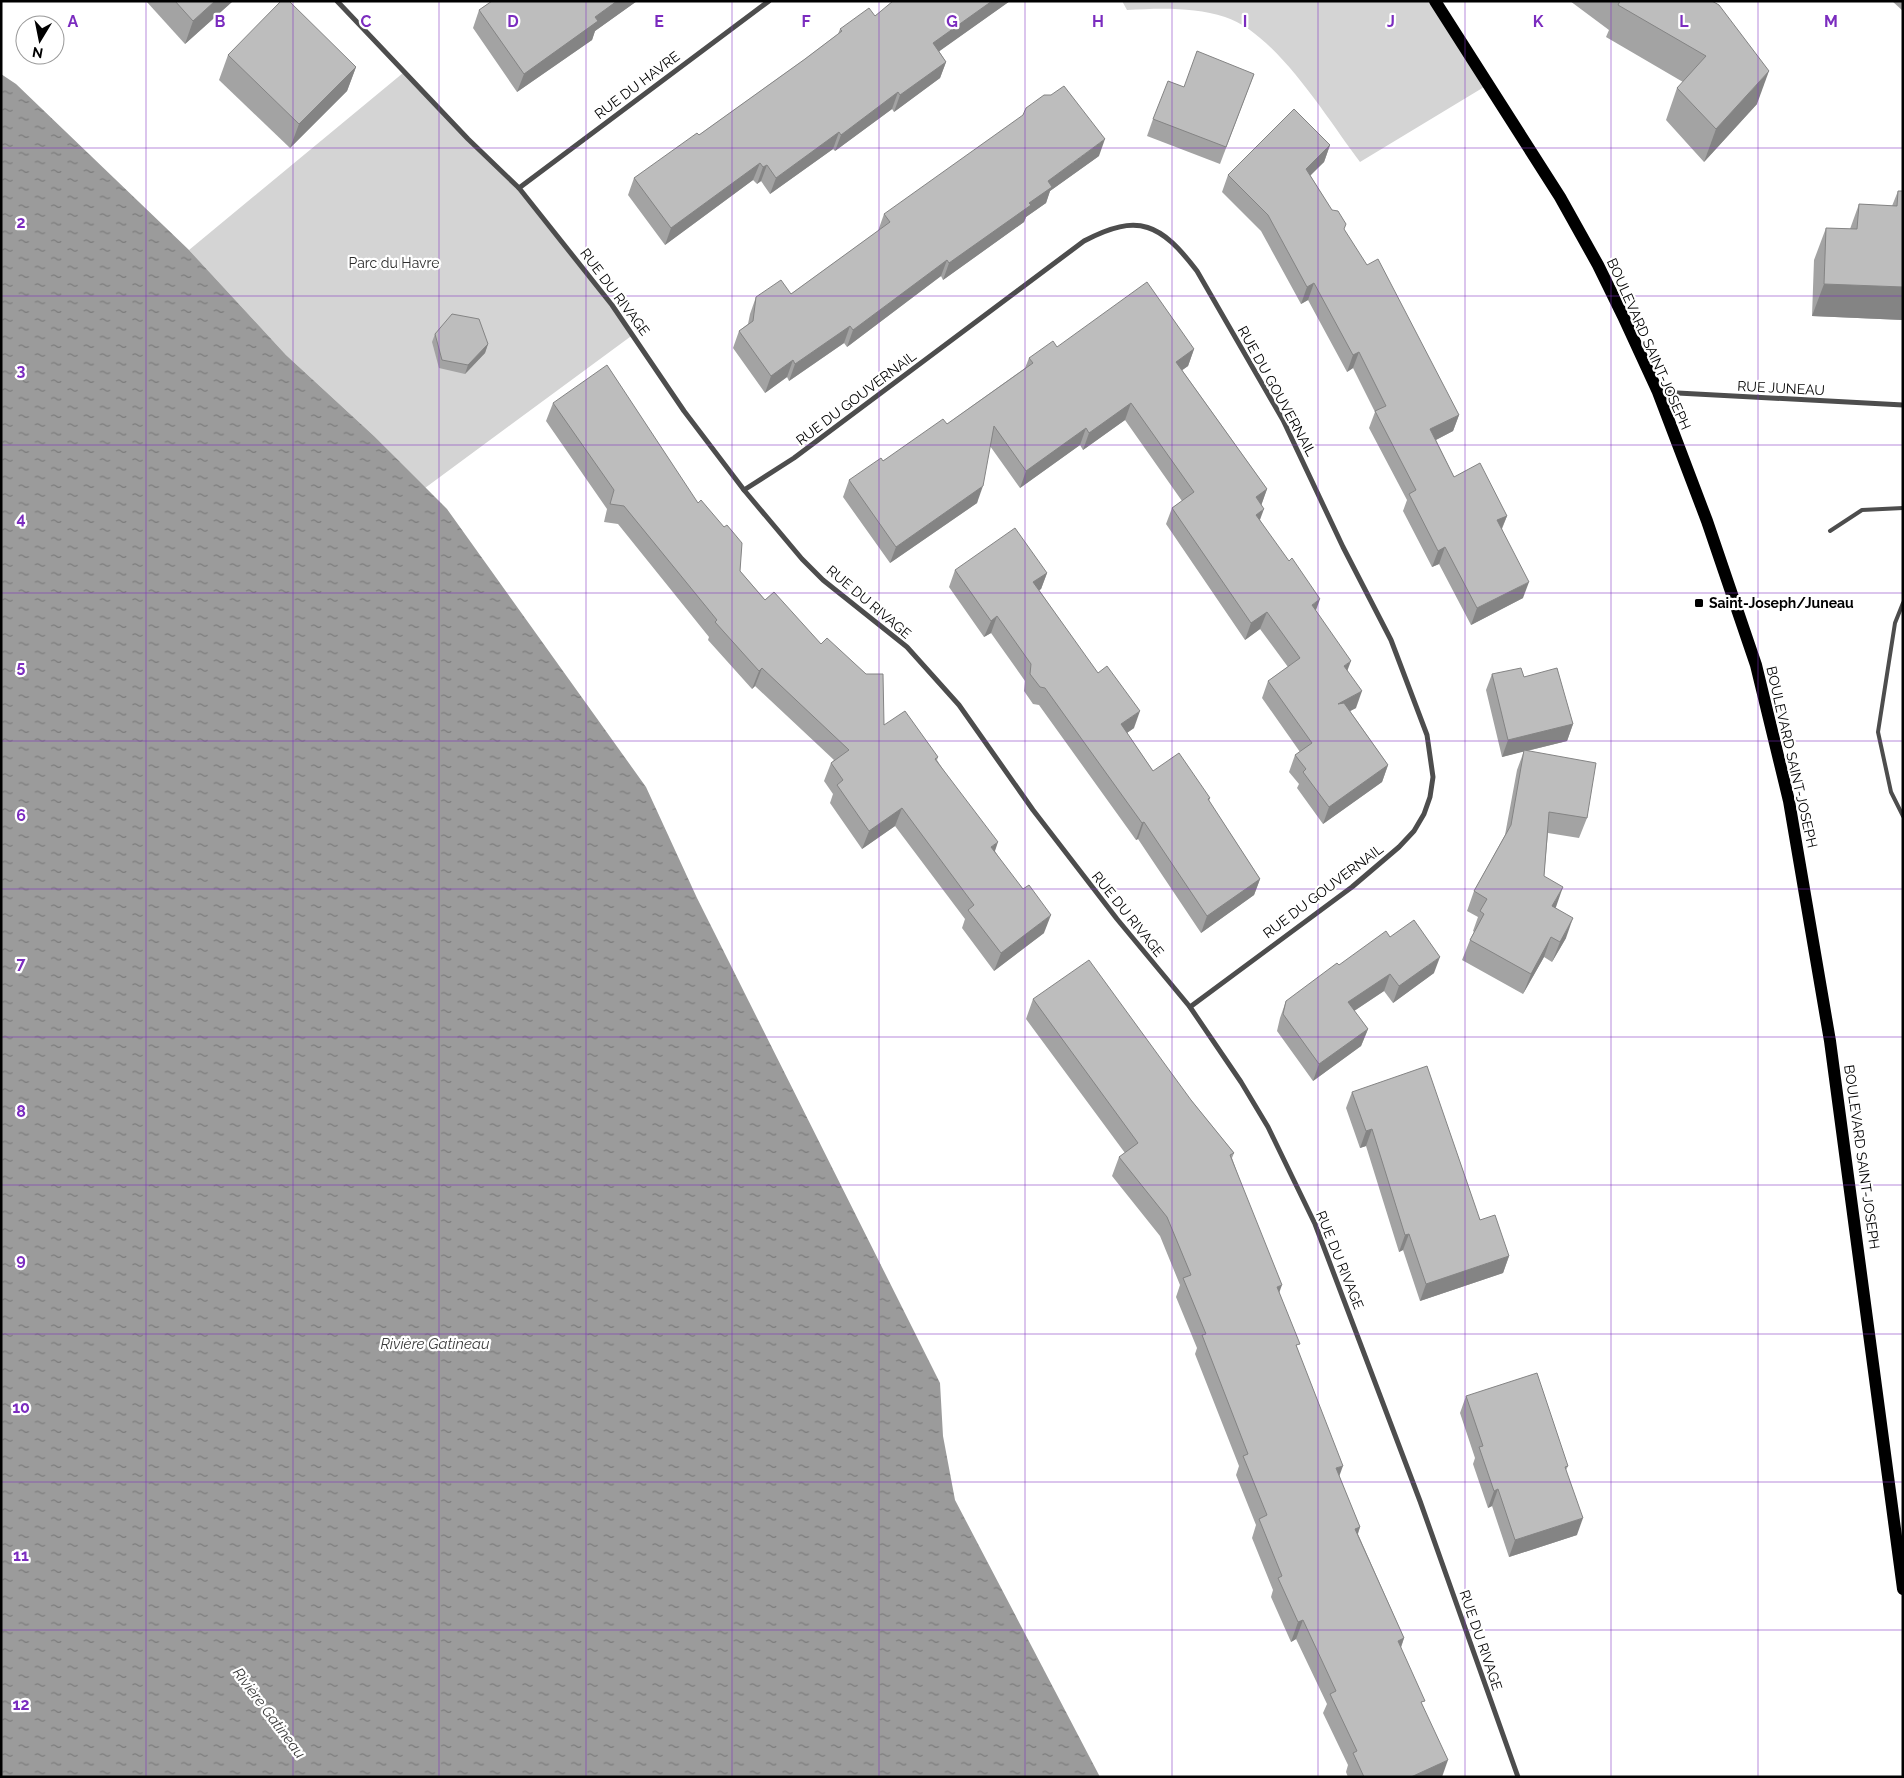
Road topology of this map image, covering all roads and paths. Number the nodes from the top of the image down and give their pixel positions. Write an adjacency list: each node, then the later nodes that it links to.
1 (336, 1): 4 (street, RUE DU RIVAGE)
2 (769, 1): 4 (street, RUE DU HAVRE)
3 (1435, 1): 5 (main road, BOULEVARD SAINT-JOSEPH)
4 (519, 188): 7 (street, RUE DU RIVAGE)
5 (1658, 392): 6 (street, RUE JUNEAU); 13 (main road, BOULEVARD SAINT-JOSEPH)
6 (1903, 405)
7 (744, 490): 12 (street, RUE DU RIVAGE); 12 (street, RUE DU GOUVERNAIL)
8 (1903, 508): 9 (lane)
9 (1830, 531)
10 (1903, 604): 11 (lane)
11 (1903, 816)
12 (1190, 1007): 14 (street, RUE DU RIVAGE)
13 (1903, 1589)
14 (1518, 1777)

